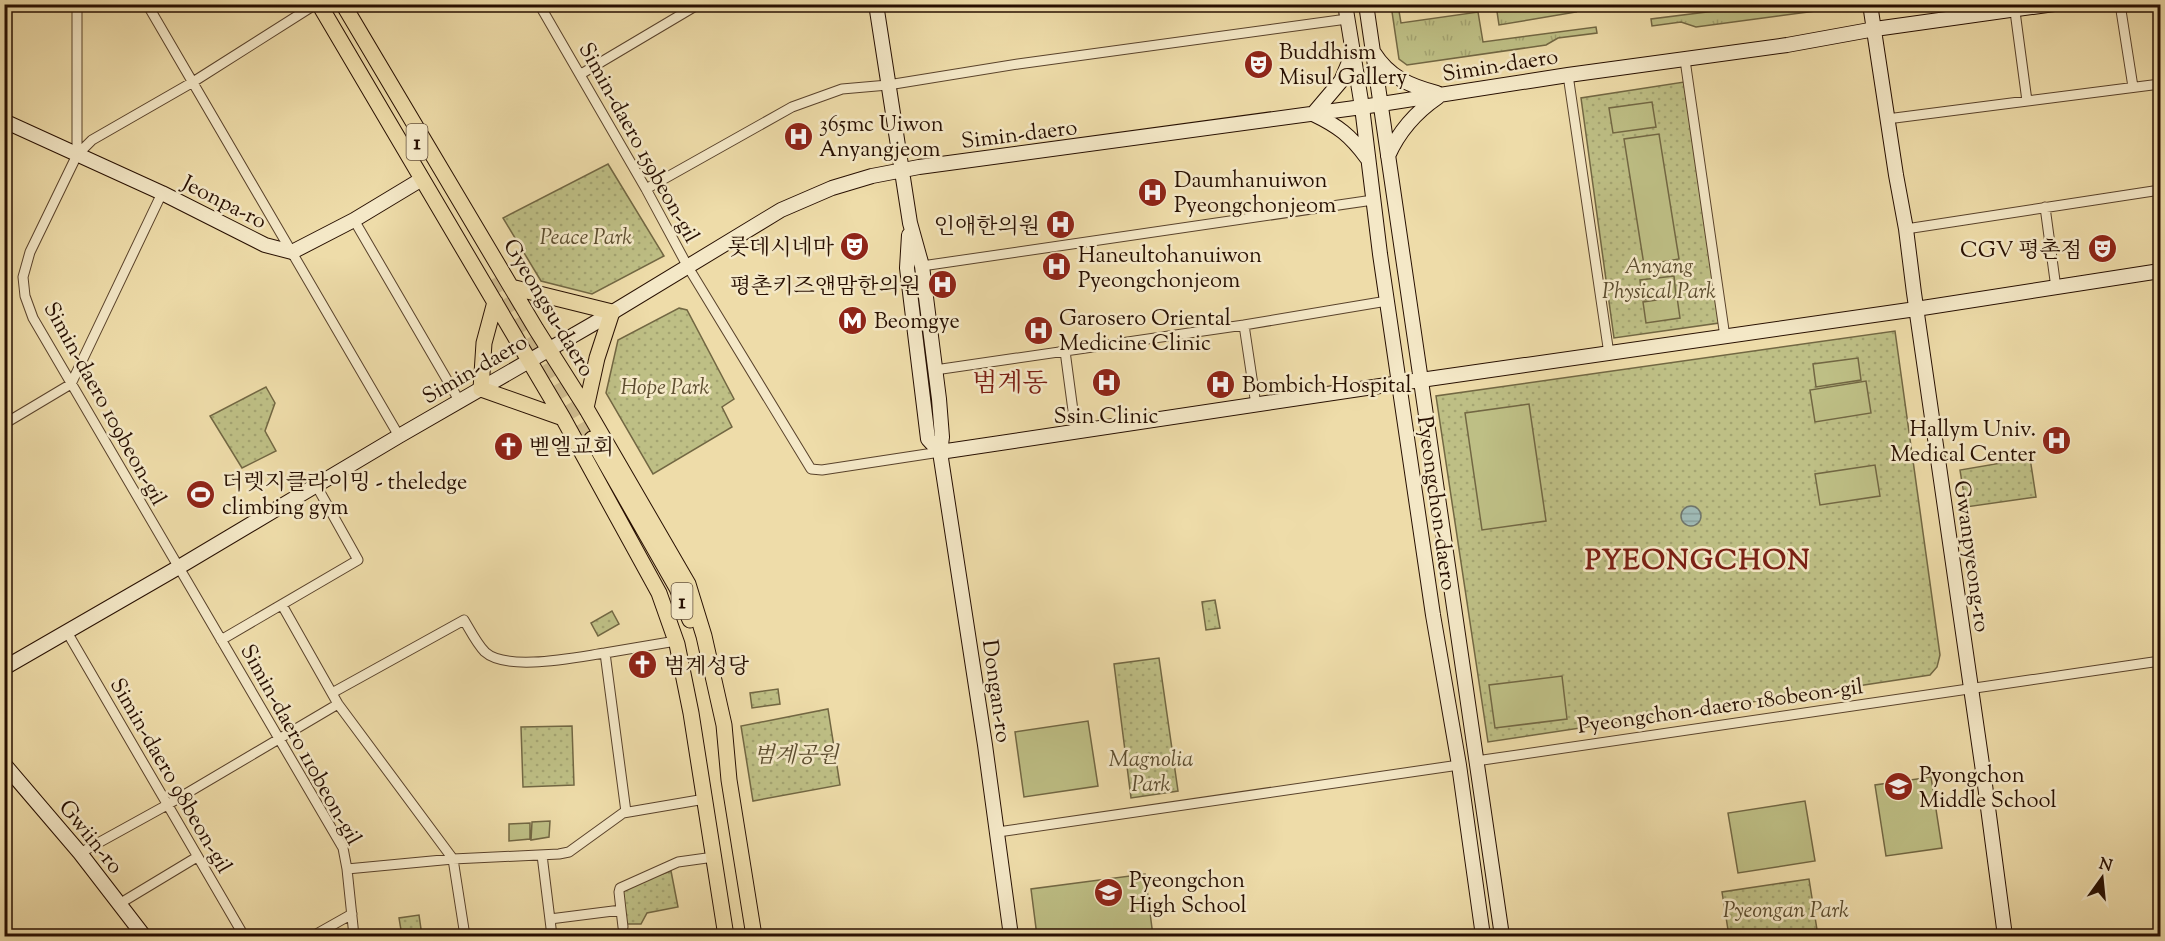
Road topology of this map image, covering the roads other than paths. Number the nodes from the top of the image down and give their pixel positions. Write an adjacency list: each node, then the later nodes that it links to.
1 (77, 4): 33 (street)
2 (147, 4): 22 (street)
3 (317, 4): 15 (main road, Gyeongsu-daero / 1); 22 (street)
4 (343, 4): 15 (main road, Gyeongsu-daero / 1); 50 (main road, Gyeongsu-daero)
5 (539, 4): 20 (street, Simin-daero 159beon-gil)
6 (699, 4): 20 (street)
7 (876, 4): 24 (street, Dongan-ro)
8 (1345, 4): 14 (street, Pyeongchon-daero)
9 (1366, 4): 17 (street, Pyeongchon-daero)
10 (1870, 4): 16 (street, Gwanpyeong-ro)
11 (2054, 4): 13 (street, Simin-daero)
12 (2120, 4): 25 (street)
13 (2014, 7): 16 (street, Simin-daero); 27 (street)
14 (1347, 20): 18 (street, Pyeongchon-daero); 24 (street)
15 (330, 23): 37 (main road, Gyeongsu-daero)
16 (1875, 29): 19 (street, Simin-daero); 31 (street, Gwanpyeong-ro)
17 (1373, 50): 26 (street); 28 (street, Pyeongchon-daero)
18 (1353, 54): 29 (street, Pyeongchon-daero); 30 (street)
19 (1684, 60): 21 (street, Simin-daero); 57 (street)
20 (581, 74): 38 (street, Simin-daero 159beon-gil)
21 (1568, 75): 26 (street, Simin-daero); 60 (street)
22 (193, 82): 33 (street); 46 (street)
23 (2160, 84): 25 (street)
24 (888, 85): 36 (street, Dongan-ro); 38 (street)
25 (2133, 87): 27 (street)
26 (1442, 95): 28 (street, Simin-daero); 34 (street)
27 (2026, 101): 31 (street)
28 (1381, 104): 29 (street, Simin-daero); 34 (street, Pyeongchon-daero)
29 (1362, 107): 30 (street, Simin-daero); 35 (street, Pyeongchon-daero)
30 (1312, 114): 35 (street); 36 (street, Simin-daero)
31 (1887, 119): 45 (street, Gwanpyeong-ro)
32 (4, 121): 33 (street, Jeonpa-ro)
33 (77, 154): 40 (street, Jeonpa-ro); 65 (street, Simin-daero 109beon-gil)
34 (1388, 156): 63 (street, Pyeongchon-daero)
35 (1368, 159): 41 (street, Pyeongchon-daero)
36 (902, 170): 44 (street, Dongan-ro); 48 (street, Simin-daero)
37 (422, 179): 43 (street); 52 (main road, Gyeongsu-daero)
38 (646, 189): 48 (street, Simin-daero 159beon-gil)
39 (2160, 190): 42 (street)
40 (162, 193): 46 (street, Jeonpa-ro); 65 (street)
41 (1372, 200): 47 (street); 53 (street, Pyeongchon-daero)
42 (2045, 207): 45 (street); 51 (street)
43 (354, 220): 46 (street); 67 (street)
44 (910, 223): 47 (street, Dongan-ro); 74 (street, Dongan-ro)
45 (1906, 229): 54 (street, Gwanpyeong-ro)
46 (292, 252): 73 (street)
47 (922, 266): 62 (street, Dongan-ro)
48 (688, 267): 55 (street, Simin-daero); 74 (street, Simin-daero 159beon-gil)
49 (2160, 271): 51 (street)
50 (511, 287): 55 (main road); 58 (main road, Gyeongsu-daero)
51 (2056, 288): 54 (street)
52 (495, 302): 61 (main road, Gyeongsu-daero); 66 (main road)
53 (1387, 302): 56 (street); 64 (street, Pyeongchon-daero)
54 (1916, 309): 57 (street); 84 (street, Gwanpyeong-ro)
55 (612, 312): 58 (street, Simin-daero); 69 (main road)
56 (1244, 325): 59 (street); 68 (street)
57 (1725, 337): 60 (street)
58 (549, 349): 61 (street, Simin-daero); 69 (main road, Gyeongsu-daero)
59 (1065, 351): 62 (street); 72 (street)
60 (1609, 354): 63 (street)
61 (528, 360): 66 (street, Simin-daero); 70 (main road, Gyeongsu-daero)
62 (934, 370): 74 (street, Dongan-ro)
63 (1420, 380): 64 (street); 88 (street, Pyeongchon-daero)
64 (1400, 383): 68 (street); 90 (street, Pyeongchon-daero)
65 (71, 384): 71 (street); 76 (street, Simin-daero 109beon-gil)
66 (481, 389): 67 (street, Simin-daero); 70 (main road)
67 (460, 402): 73 (street, Simin-daero)
68 (1256, 405): 72 (street)
69 (586, 408): 91 (main road, Gyeongsu-daero)
70 (563, 418): 80 (main road, Gyeongsu-daero)
71 (4, 424)
72 (1076, 433): 74 (street)
73 (399, 436): 75 (street, Simin-daero)
74 (940, 452): 95 (street, Dongan-ro)
75 (316, 485): 76 (street, Simin-daero); 77 (street, Simin-daero 110beon-gil)
76 (179, 567): 78 (street, Simin-daero); 79 (street, Simin-daero 110beon-gil)
77 (282, 605): 79 (street, Simin-daero 110beon-gil); 85 (street)
78 (67, 632): 83 (street, Simin-daero); 93 (street, Simin-daero 98beon-gil)
79 (221, 640): 87 (street, Simin-daero 110beon-gil)
80 (676, 641): 81 (street); 92 (main road, Gyeongsu-daero)
81 (605, 653): 85 (street); 94 (street)
82 (2160, 661): 84 (street, Pyeongchon-daero 180beon-gil)
83 (4, 668)
84 (1971, 688): 88 (street, Pyeongchon-daero 180beon-gil); 118 (street, Gwanpyeong-ro)
85 (332, 693): 86 (street)
86 (338, 704): 87 (street); 100 (street)
87 (279, 739): 93 (street); 101 (street, Simin-daero 110beon-gil)
88 (1476, 761): 117 (street, Pyeongchon-daero)
89 (4, 764): 96 (street, Gwiin-ro)
90 (1459, 765): 95 (street); 116 (street, Pyeongchon-daero)
91 (729, 780): 92 (main road, Gyeongsu-daero / 1); 114 (main road, Gyeongsu-daero / 1)
92 (704, 792): 94 (street); 99 (main road, Gyeongsu-daero / 1)
93 (167, 805): 96 (street); 98 (street, Simin-daero 98beon-gil)
94 (626, 812): 97 (street)
95 (998, 832): 115 (street, Dongan-ro)
96 (80, 853): 102 (street, Gwiin-ro)
97 (542, 855): 100 (street); 105 (street)
98 (197, 857): 102 (street); 108 (street, Simin-daero 98beon-gil)
99 (714, 857): 103 (street); 113 (main road, Gyeongsu-daero / 1)
100 (453, 859): 101 (street); 111 (street)
101 (347, 868): 104 (street, Simin-daero 110beon-gil)
102 (119, 904): 107 (street, Gwiin-ro)
103 (621, 910): 105 (street); 106 (street)
104 (352, 914): 109 (street); 110 (street, Simin-daero 110beon-gil)
105 (550, 919): 112 (street)
106 (623, 927)
107 (144, 936)
108 (244, 936)
109 (312, 936)
110 (354, 936)
111 (465, 936)
112 (552, 936)
113 (726, 936)
114 (754, 936)
115 (1011, 936)
116 (1483, 936)
117 (1502, 936)
118 (2005, 936)

